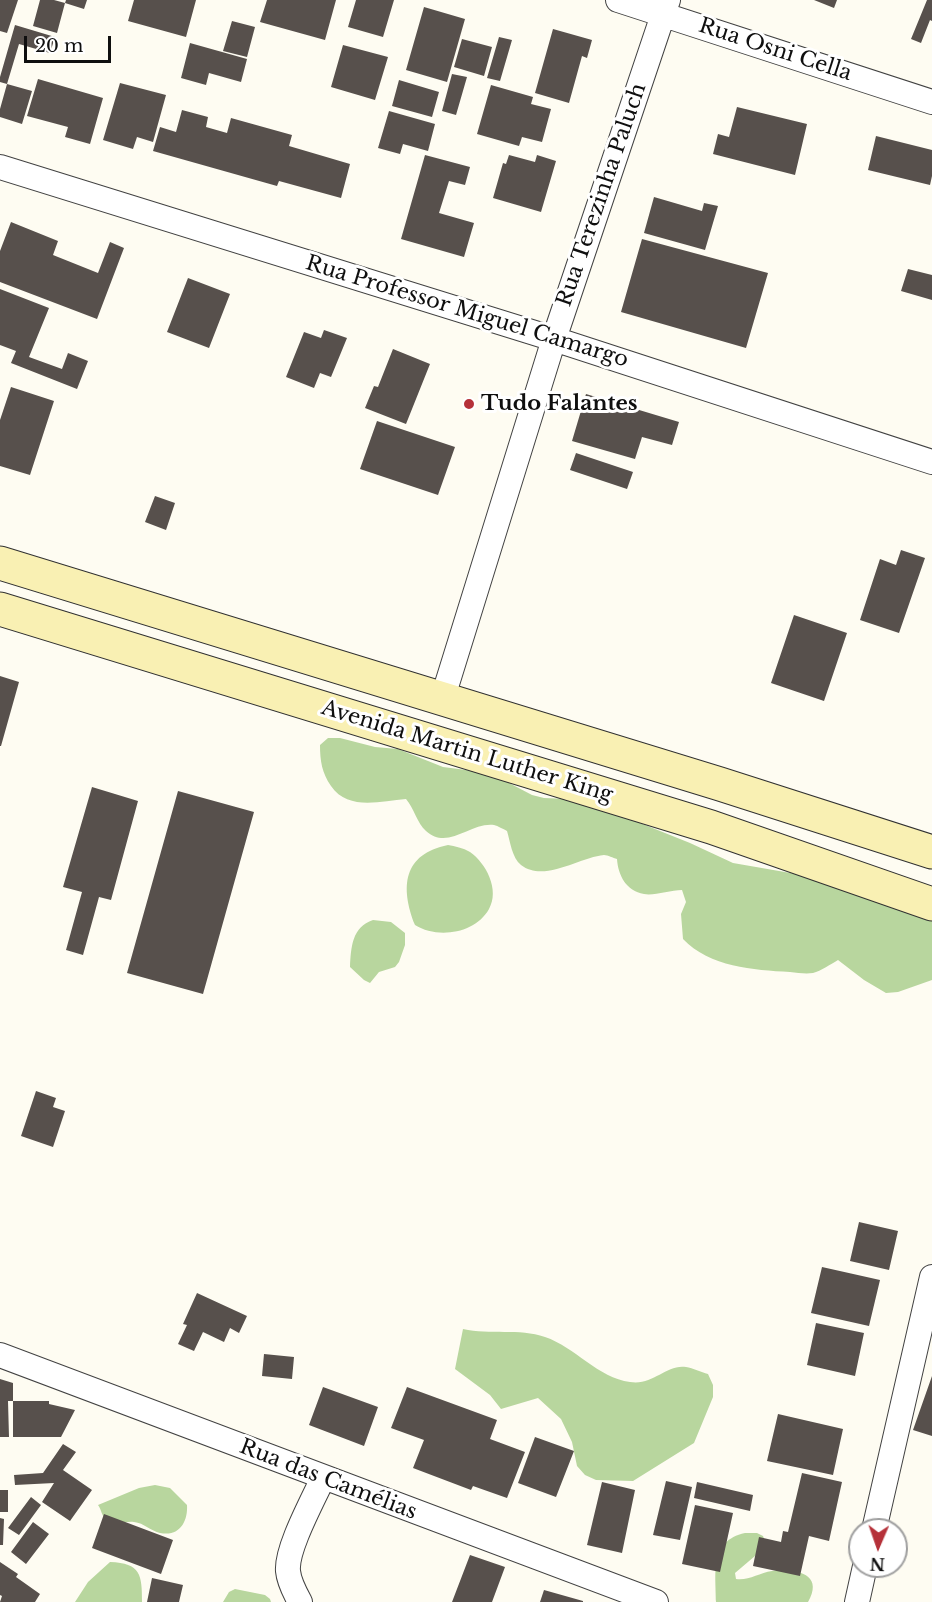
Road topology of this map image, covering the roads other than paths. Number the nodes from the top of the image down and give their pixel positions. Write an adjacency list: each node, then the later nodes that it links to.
1 (618, 0): 2 (street, Rua Osni Cella)
2 (666, 7): 3 (street, Rua Osni Cella); 5 (street, Rua Terezinha Paluch)
3 (932, 102)
4 (0, 166): 5 (street, Rua Professor Miguel Camargo)
5 (554, 339): 6 (street, Rua Professor Miguel Camargo); 9 (street, Rua Terezinha Paluch)
6 (932, 462)
7 (0, 563): 9 (main road, Avenida Martin Luther King)
8 (0, 609): 11 (main road, Avenida Martin Luther King)
9 (442, 700): 10 (main road, Avenida Martin Luther King)
10 (932, 852)
11 (932, 904)
12 (932, 1280): 15 (street)
13 (0, 1355): 14 (street, Rua das Camélias)
14 (323, 1478): 17 (street); 18 (street, Rua das Camélias)
15 (877, 1518)
16 (862, 1578): 19 (street)
17 (300, 1602)
18 (656, 1602)
19 (857, 1602)

